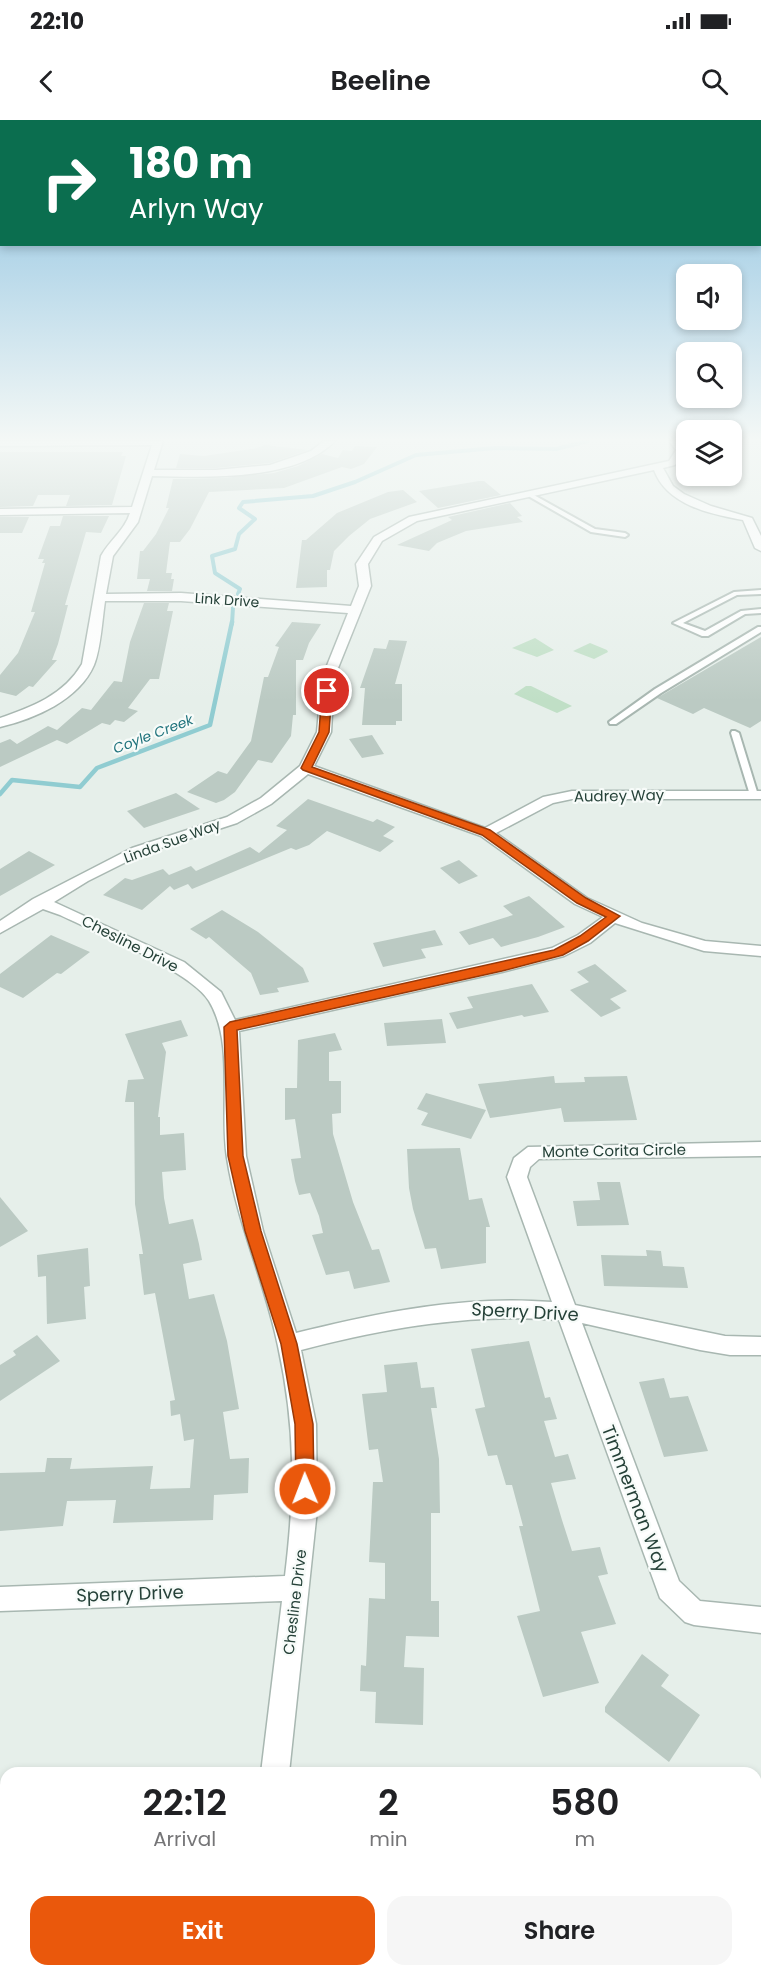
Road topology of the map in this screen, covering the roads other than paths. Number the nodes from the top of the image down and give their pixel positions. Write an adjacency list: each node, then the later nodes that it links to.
1 (129, 528): 9 (street)
2 (397, 528): 12 (street, Linda Sue Way)
3 (587, 528): 5 (lane)
4 (752, 528): 6 (street)
5 (625, 535)
6 (761, 548)
7 (761, 592): 8 (lane)
8 (736, 593): 10 (lane); 13 (lane)
9 (99, 598): 12 (street, Link Drive); 16 (street)
10 (743, 599)
11 (751, 605): 13 (lane)
12 (356, 610): 18 (street, Linda Sue Way)
13 (760, 611)
14 (761, 628): 15 (lane)
15 (613, 722)
16 (0, 723)
17 (735, 733): 19 (lane)
18 (306, 768): 20 (street); 21 (street, Linda Sue Way)
19 (758, 795): 20 (street, Audrey Way)
20 (486, 833): 22 (street)
21 (39, 903): 23 (street, Linda Sue Way); 25 (street, Chesline Drive)
22 (614, 916): 24 (street); 25 (street)
23 (0, 928)
24 (761, 951)
25 (230, 1027): 28 (street, Chesline Drive)
26 (761, 1149): 27 (street, Monte Corita Circle)
27 (565, 1312): 28 (street, Sperry Drive); 29 (street, Sperry Drive); 32 (street, Timmerman Way)
28 (289, 1344): 30 (street, Chesline Drive)
29 (761, 1346)
30 (297, 1588): 31 (street, Sperry Drive); 33 (street, Chesline Drive)
31 (0, 1599)
32 (761, 1620)
33 (275, 1767)

